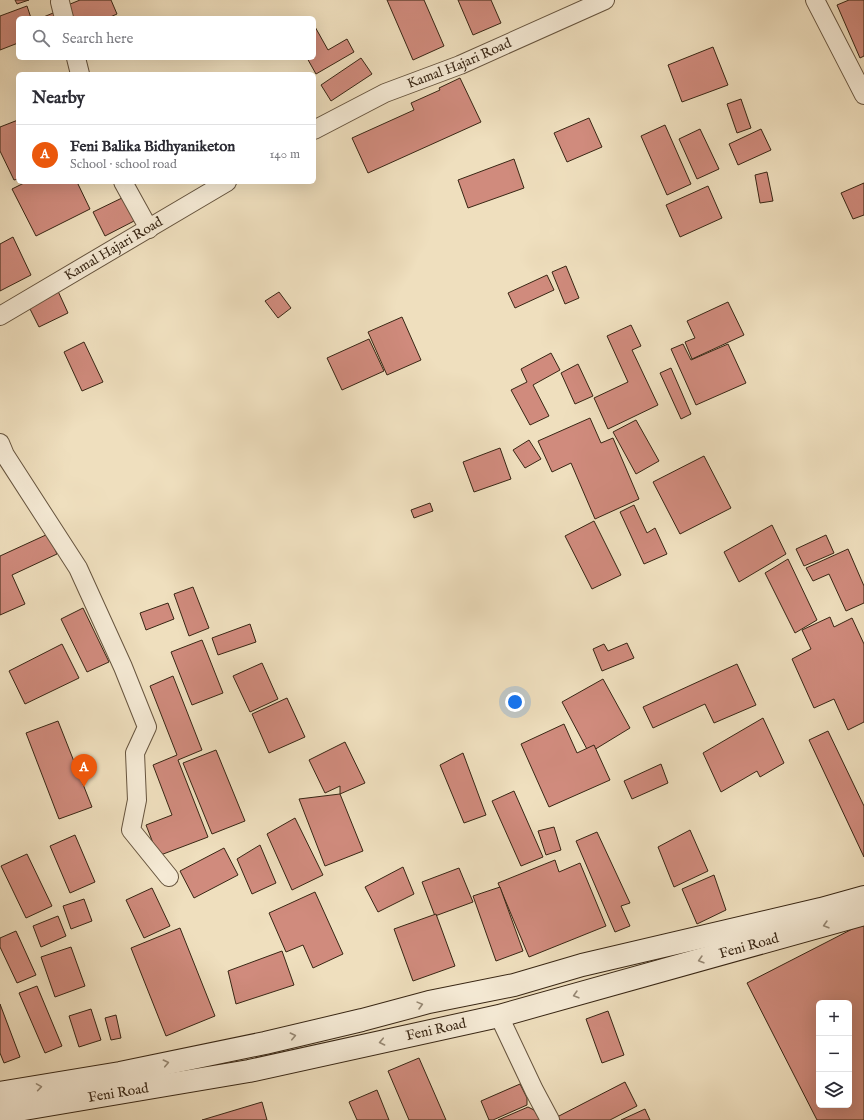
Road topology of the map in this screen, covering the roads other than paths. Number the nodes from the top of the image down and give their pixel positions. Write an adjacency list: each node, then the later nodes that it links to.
1 (605, 0): 6 (street, Kamal Hajari Road)
2 (815, 0): 5 (street)
3 (76, 60): 4 (street)
4 (80, 72)
5 (864, 95)
6 (316, 129)
7 (124, 184): 9 (street)
8 (224, 184): 9 (street, Kamal Hajari Road)
9 (149, 229): 10 (street, Kamal Hajari Road)
10 (0, 316)
11 (0, 443): 12 (street)
12 (169, 877)
13 (864, 897): 16 (main road, one-way to 13)
14 (864, 914): 15 (main road, Feni Road, one-way to 15)
15 (500, 1016): 17 (main road, Feni Road, one-way to 17); 18 (street)
16 (0, 1093)
17 (0, 1113)
18 (550, 1120)

